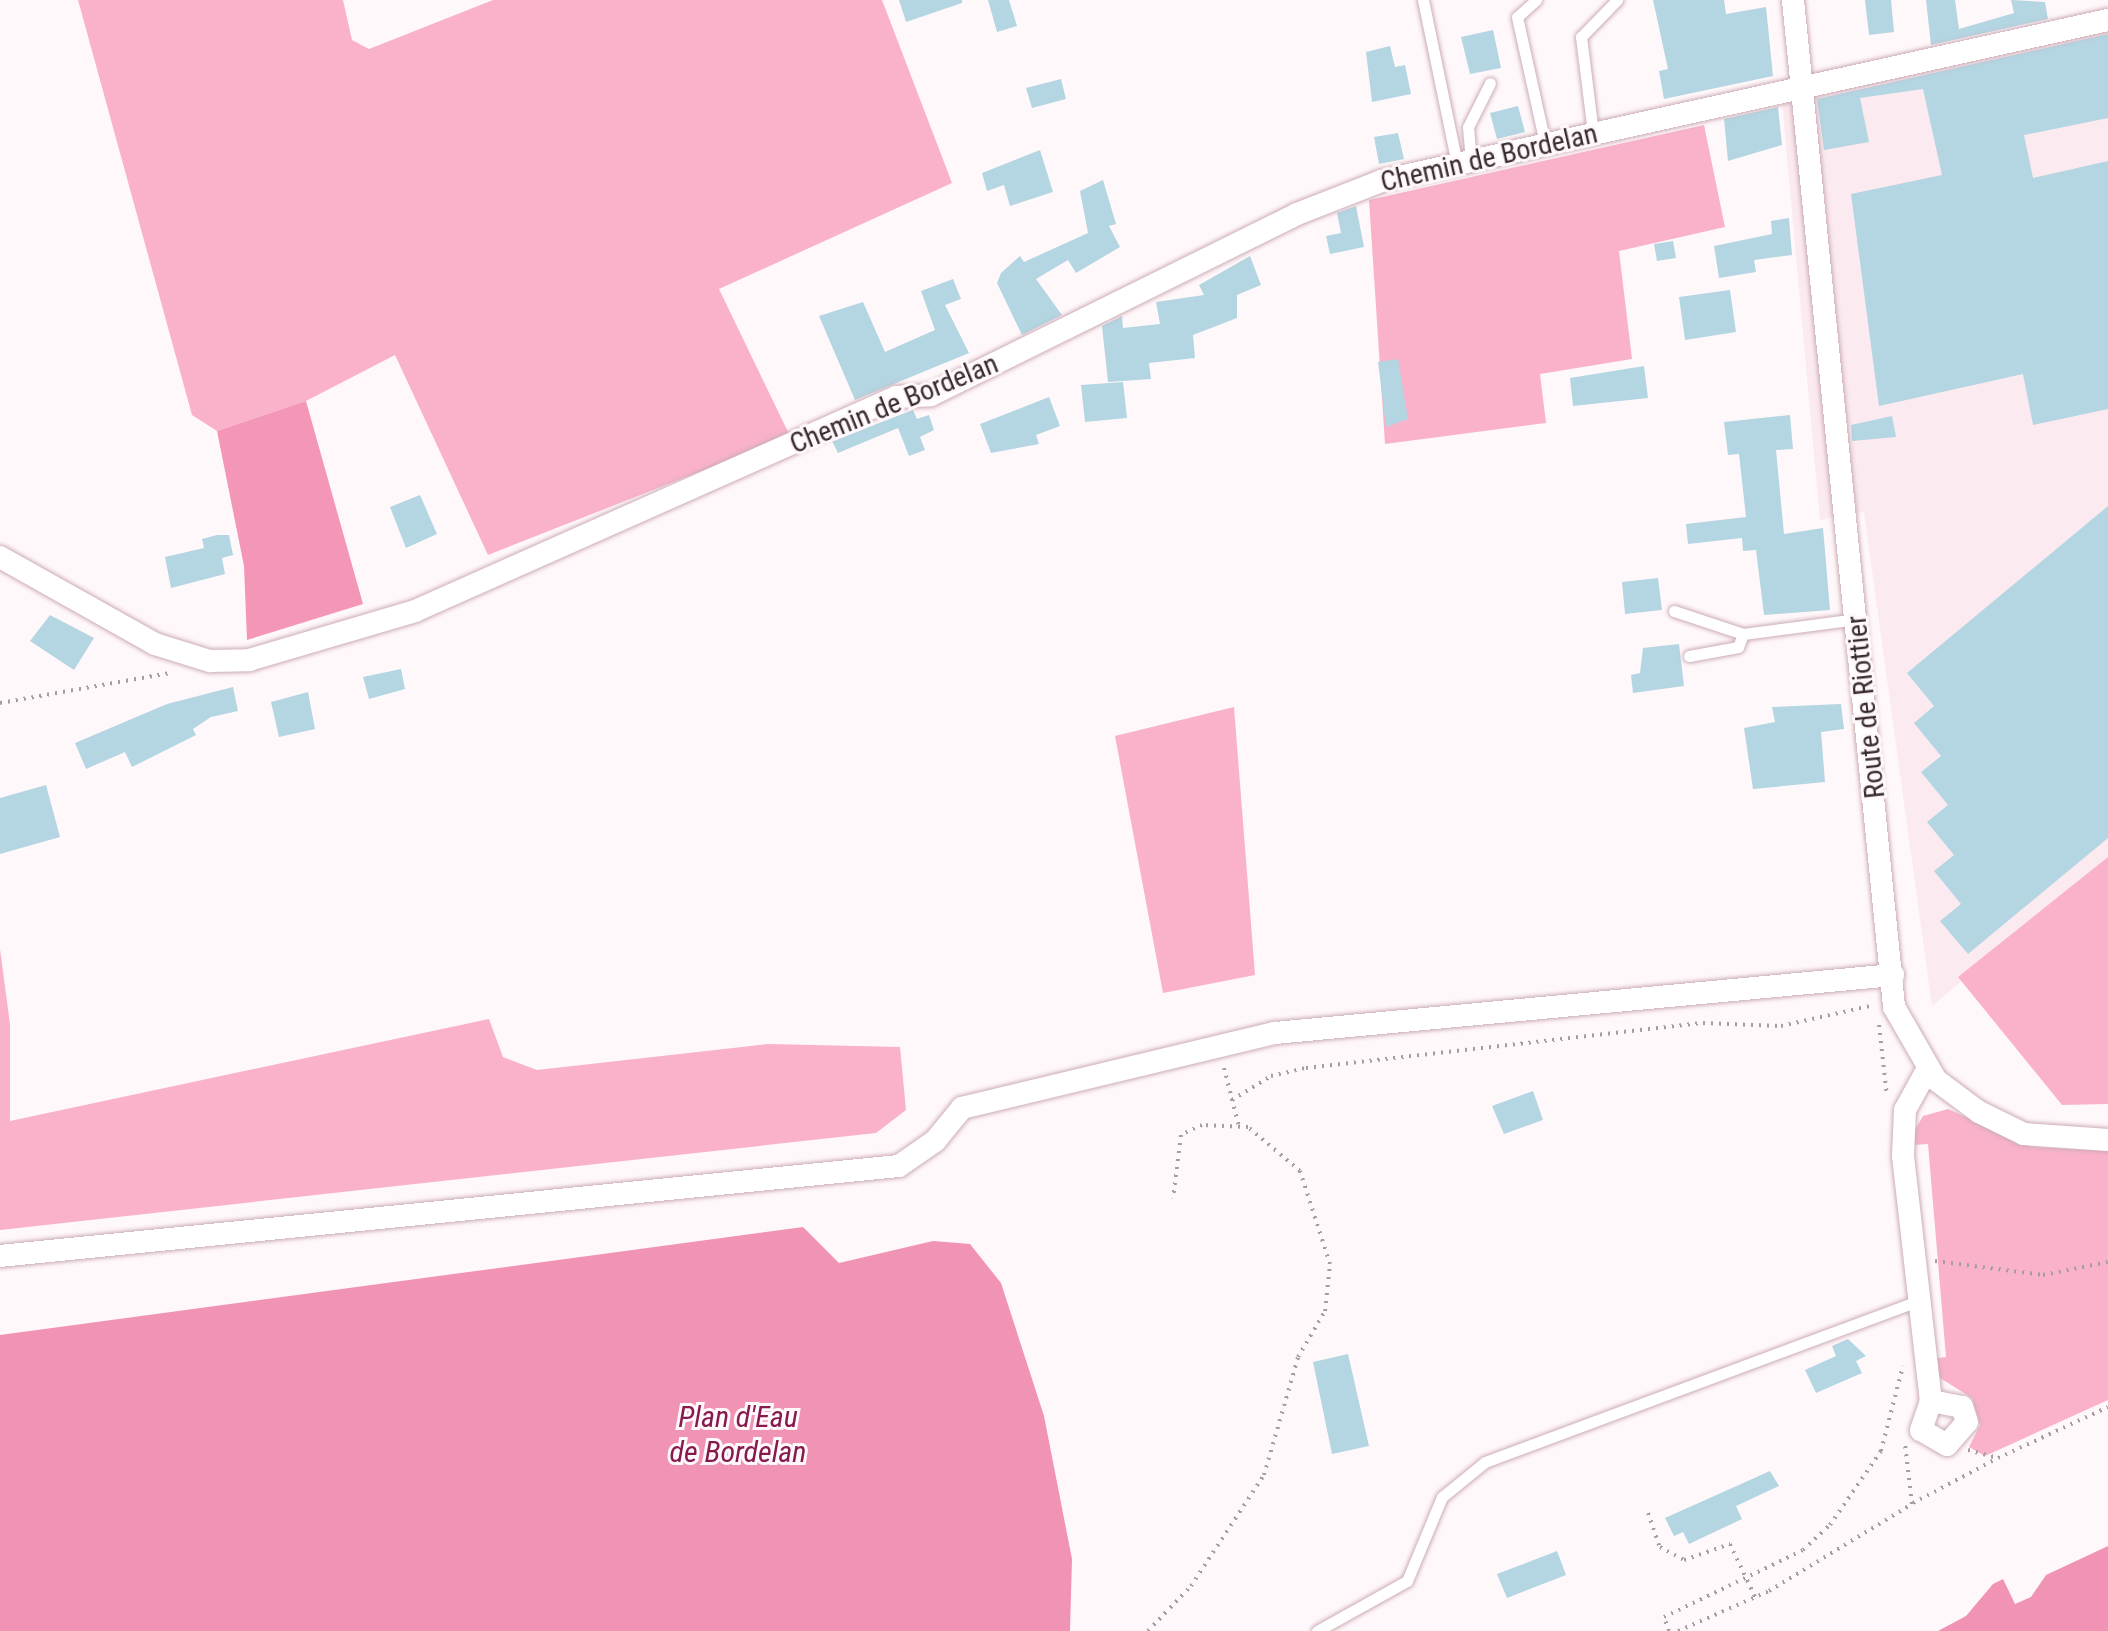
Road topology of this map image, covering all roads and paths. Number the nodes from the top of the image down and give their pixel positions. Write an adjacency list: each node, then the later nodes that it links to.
1 (1423, 0): 10 (lane)
2 (1536, 0): 9 (lane)
3 (1617, 0): 8 (lane)
4 (1793, 0): 7 (street, Route de Riottier)
5 (2108, 20): 7 (street, Chemin de Bordelan)
6 (1490, 83): 10 (lane)
7 (1803, 83): 8 (street, Chemin de Bordelan); 13 (street, Route de Riottier)
8 (1593, 133): 9 (street, Chemin de Bordelan)
9 (1545, 143): 10 (street, Chemin de Bordelan)
10 (1464, 162): 16 (street, Chemin de Bordelan)
11 (0, 557): 16 (street, Chemin de Bordelan)
12 (1674, 611): 14 (lane)
13 (1857, 619): 14 (lane); 18 (street, Route de Riottier)
14 (1743, 634): 15 (lane)
15 (1689, 656)
16 (210, 661): 17 (path)
17 (0, 703)
18 (1893, 975): 20 (street); 21 (street, Route de Riottier)
19 (1876, 1004): 22 (path)
20 (1219, 1046): 22 (path); 26 (street)
21 (1927, 1070): 24 (street); 27 (street)
22 (1232, 1100): 23 (path)
23 (1239, 1127): 25 (path); 39 (path)
24 (2108, 1140)
25 (1173, 1199)
26 (0, 1256)
27 (1913, 1259): 28 (path); 29 (street)
28 (2108, 1262)
29 (1919, 1301): 32 (street); 40 (lane)
30 (1905, 1350): 37 (path)
31 (2108, 1407): 34 (path)
32 (1926, 1408): 33 (street); 33 (street); 35 (path)
33 (1956, 1440): 34 (path)
34 (1998, 1458): 35 (path)
35 (1912, 1504): 38 (path)
36 (1648, 1513): 37 (path)
37 (1747, 1581): 38 (path); 41 (path)
38 (1755, 1597): 42 (path)
39 (1148, 1631)
40 (1317, 1631)
41 (1669, 1631)
42 (1678, 1631)

